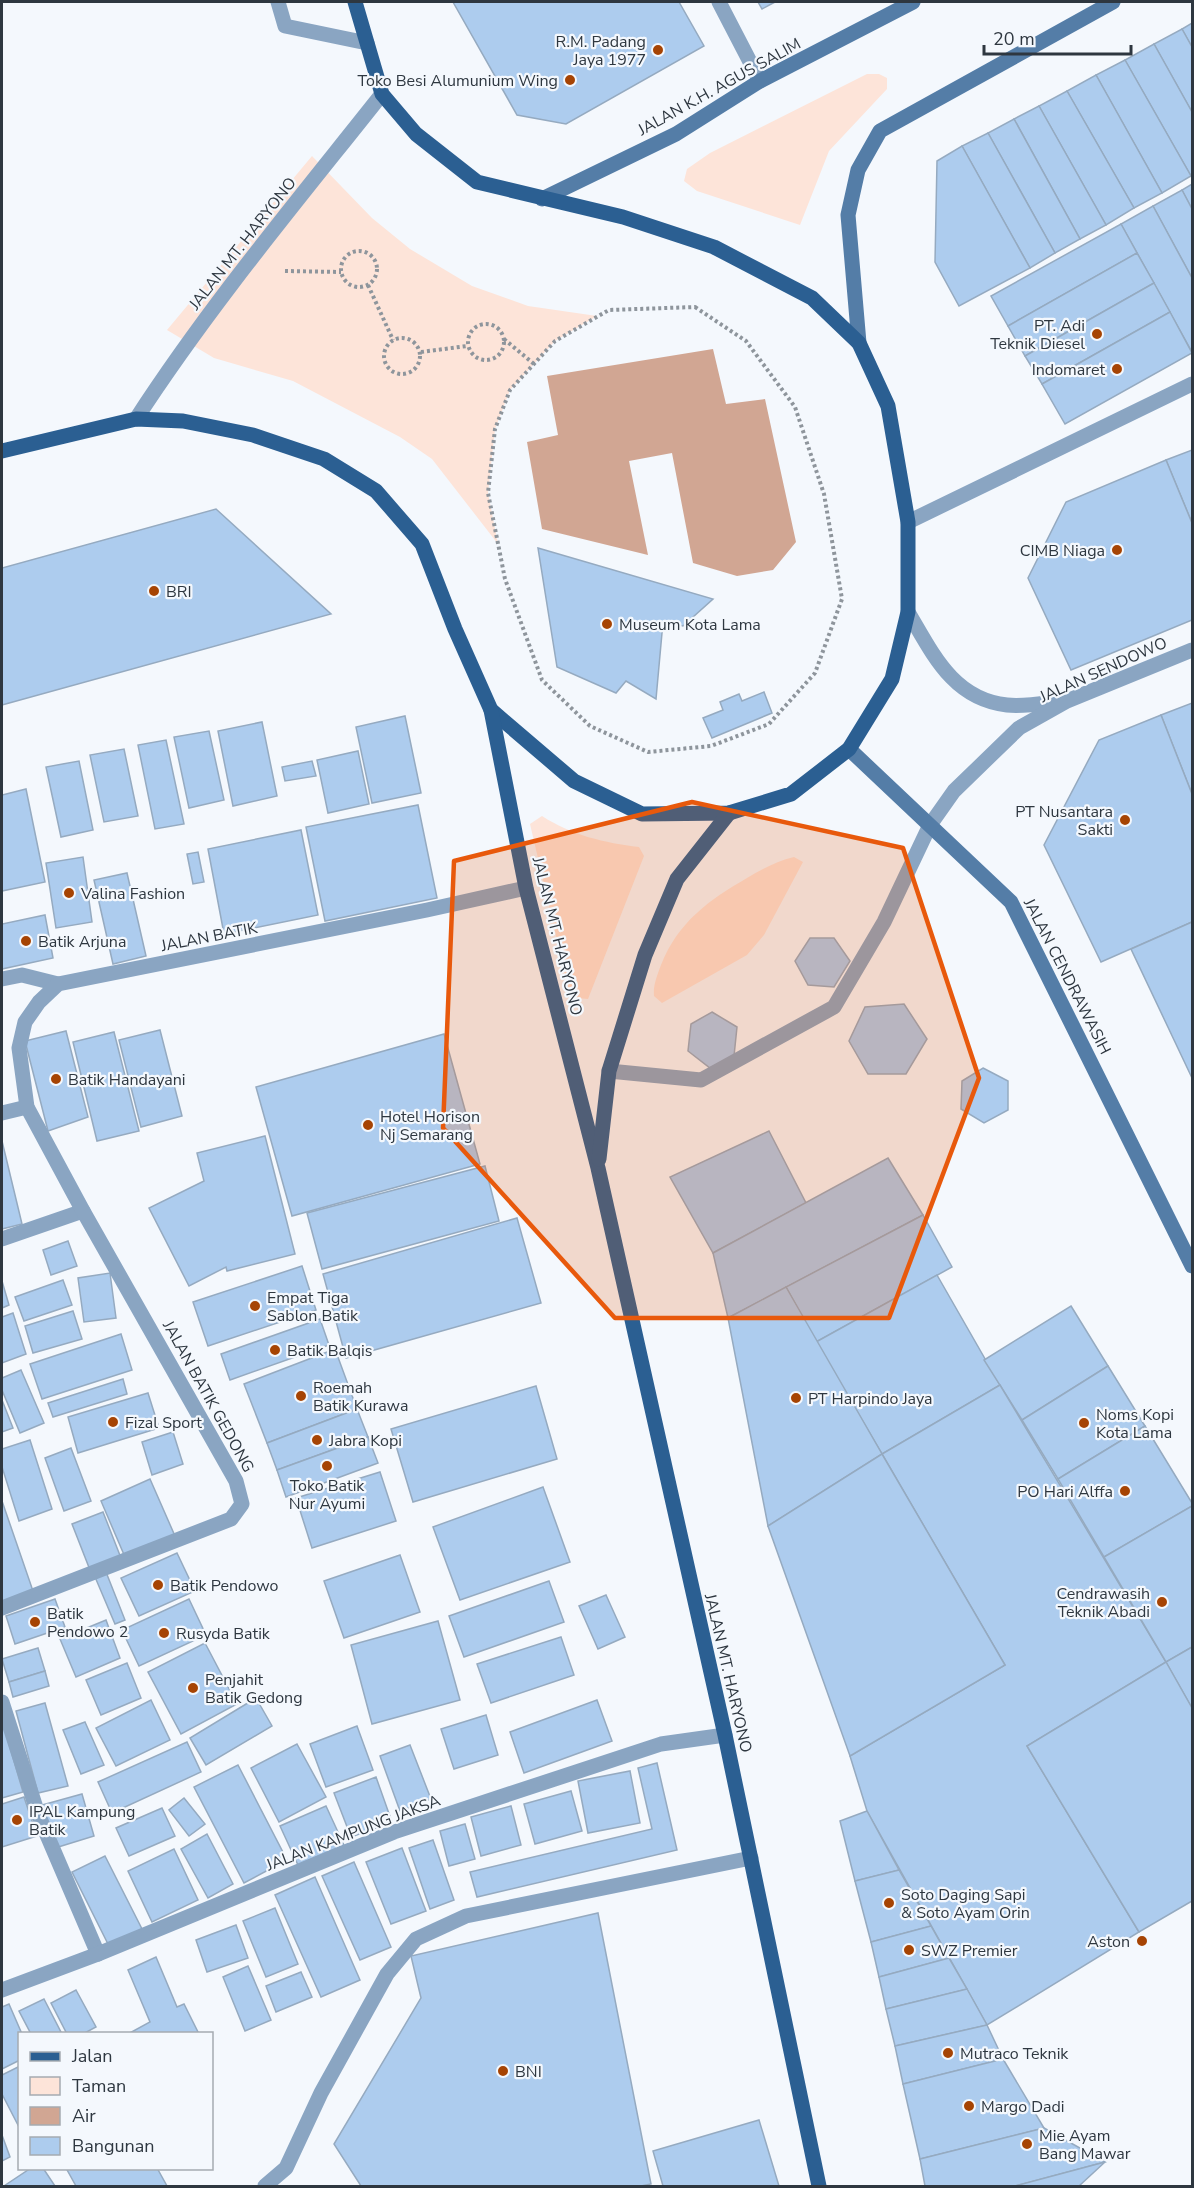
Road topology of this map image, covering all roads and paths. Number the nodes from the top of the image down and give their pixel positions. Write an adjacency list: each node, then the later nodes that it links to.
1 (278, 2): 6 (street)
2 (719, 2): 7 (street)
3 (913, 2): 7 (main road, JALAN K.H. AGUS SALIM)
4 (1113, 2): 15 (main road)
5 (359, 4): 6 (main road)
6 (367, 43): 8 (main road)
7 (760, 81): 9 (main road, JALAN K.H. AGUS SALIM)
8 (382, 94): 9 (main road); 11 (street, JALAN MT. HARYONO)
9 (542, 199): 15 (main road)
10 (341, 272): 11 (path); 12 (path); 12 (path)
11 (240, 273): 20 (street, JALAN MT. HARYONO)
12 (368, 285): 14 (path)
13 (504, 339): 16 (path); 16 (path); 18 (path)
14 (393, 340): 17 (path); 17 (path)
15 (859, 343): 22 (main road)
16 (467, 346): 17 (path)
17 (420, 352)
18 (534, 364): 18 (path)
19 (1192, 384): 22 (street)
20 (136, 419): 21 (main road); 26 (main road)
21 (2, 451)
22 (908, 522): 23 (main road)
23 (908, 612): 25 (street); 27 (main road)
24 (1192, 650): 25 (street, JALAN SENDOWO)
25 (1067, 701): 29 (street, JALAN SENDOWO)
26 (491, 710): 28 (main road); 30 (main road, JALAN MT. HARYONO)
27 (849, 749): 28 (main road); 29 (main road, JALAN CENDRAWASIH)
28 (729, 813): 33 (main road, JALAN MT. HARYONO)
29 (930, 825): 33 (street, JALAN SENDOWO); 39 (main road, JALAN CENDRAWASIH)
30 (526, 888): 32 (street, JALAN BATIK); 36 (main road, JALAN MT. HARYONO)
31 (2, 979): 32 (street)
32 (58, 984): 34 (street)
33 (609, 1071): 36 (main road, JALAN MT. HARYONO)
34 (27, 1107): 35 (street); 37 (street, JALAN BATIK GEDONG)
35 (2, 1113)
36 (598, 1168): 42 (main road, JALAN MT. HARYONO)
37 (83, 1211): 38 (street); 40 (street, JALAN BATIK GEDONG)
38 (2, 1239)
39 (1192, 1266)
40 (2, 1608)
41 (2, 1702): 44 (street)
42 (725, 1735): 43 (main road, JALAN MT. HARYONO); 44 (street, JALAN KAMPUNG JAKSA)
43 (751, 1858): 46 (street); 47 (main road, JALAN MT. HARYONO)
44 (98, 1954): 45 (street, JALAN KAMPUNG JAKSA)
45 (2, 1990)
46 (265, 2187)
47 (819, 2187)

